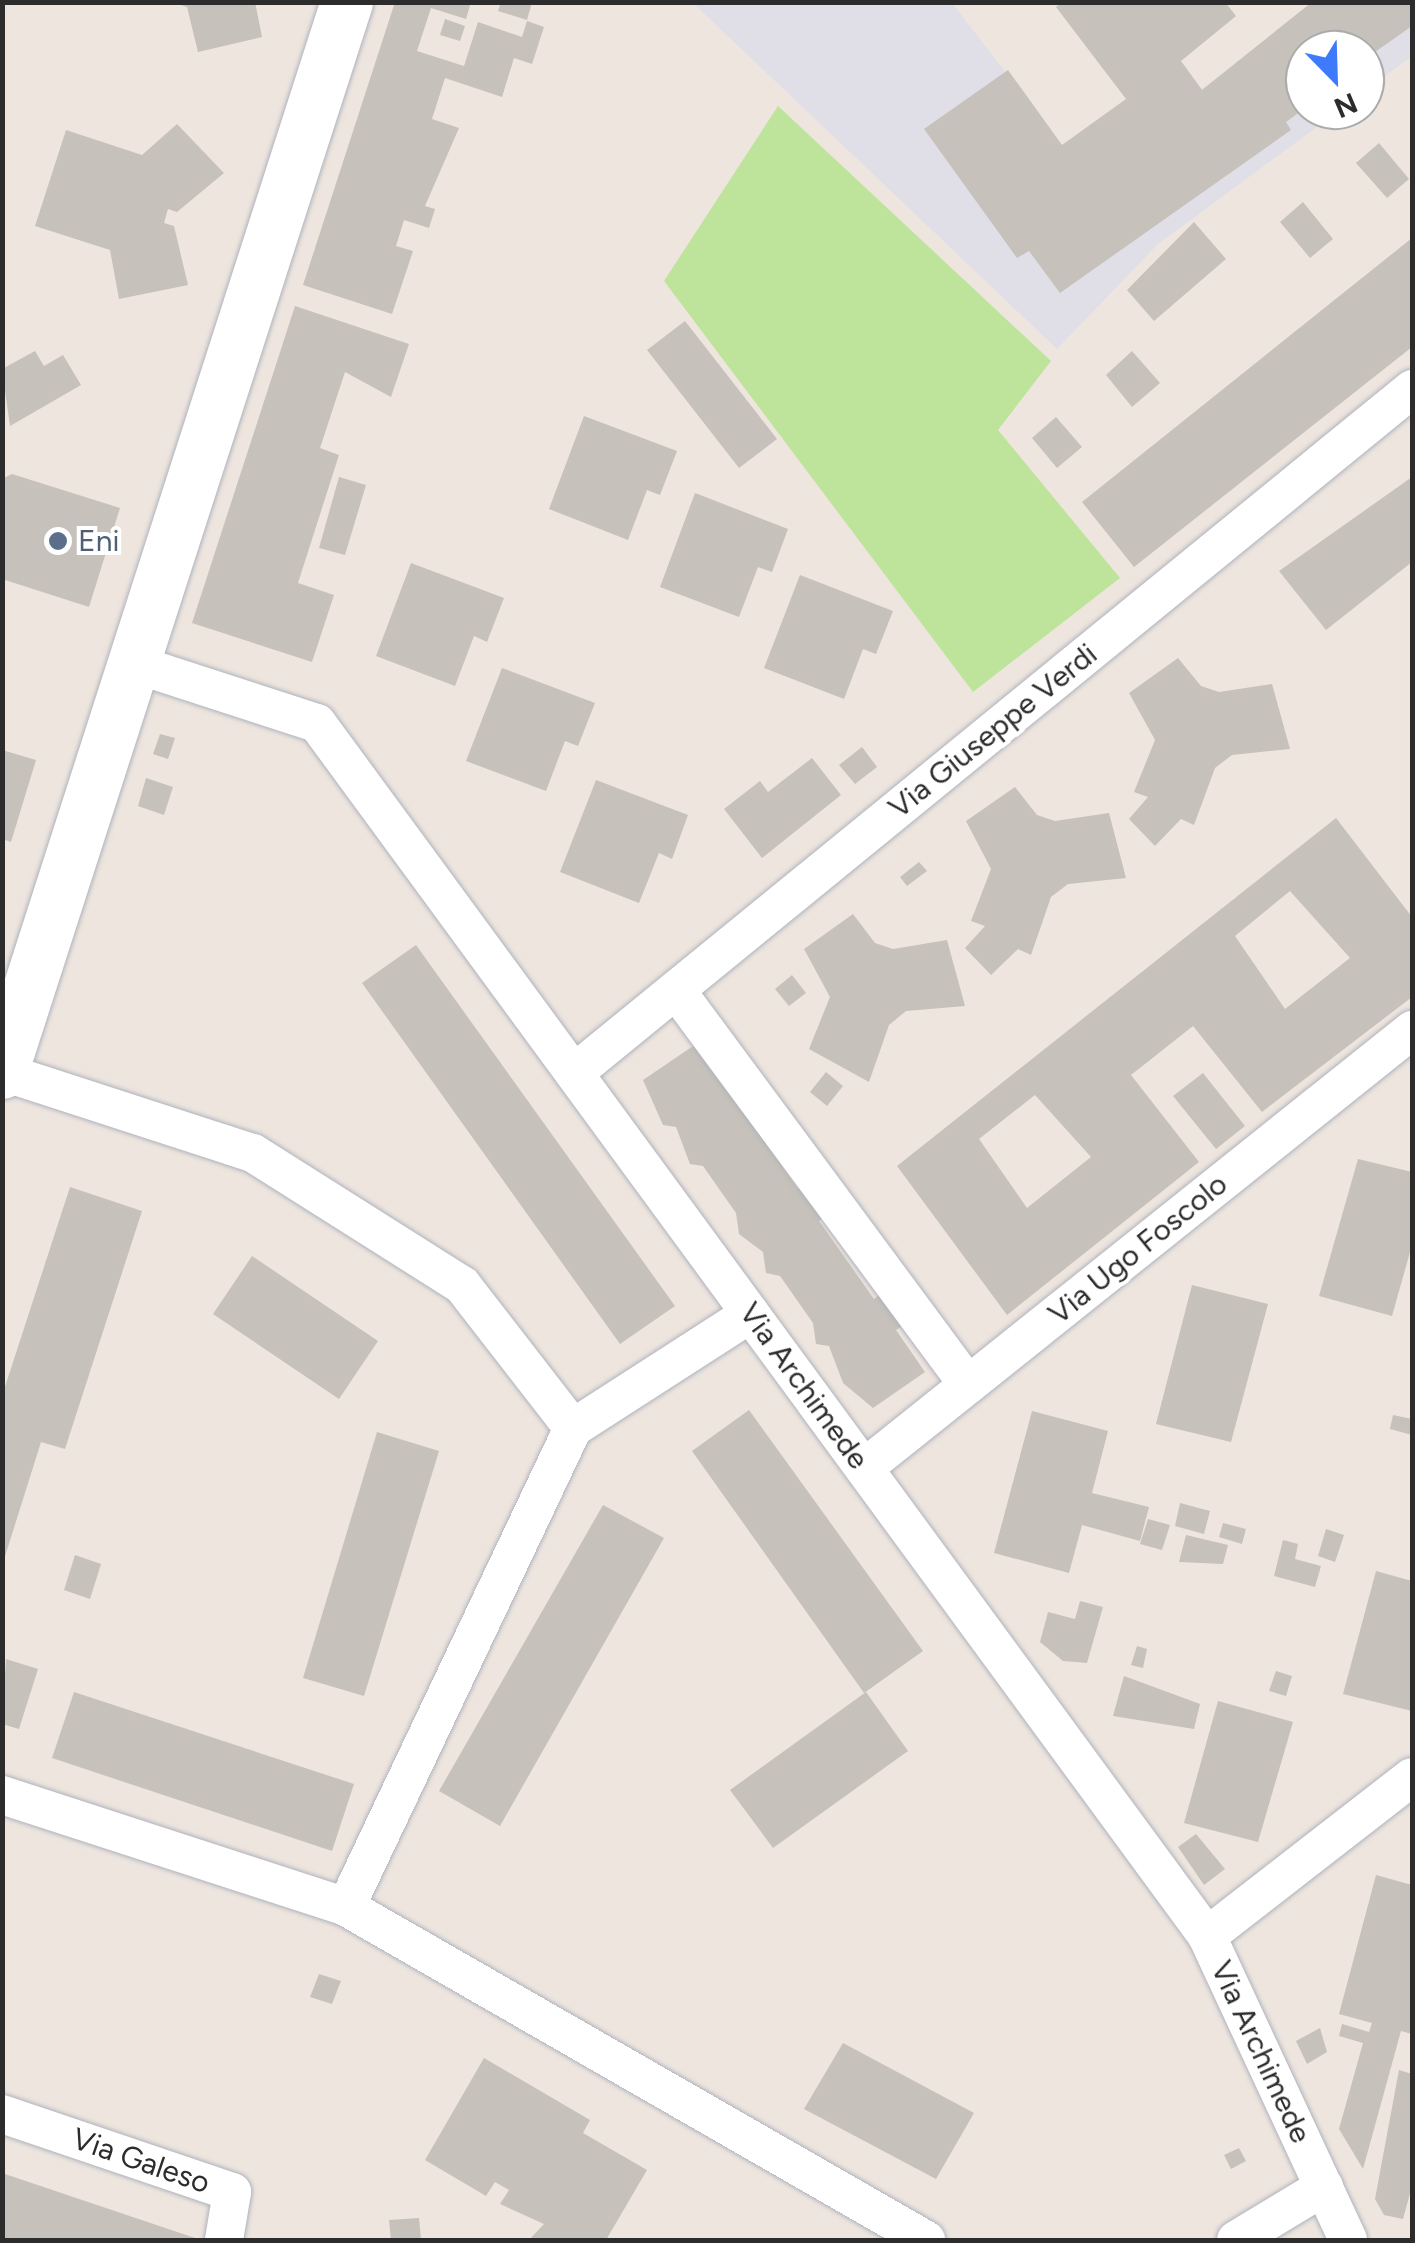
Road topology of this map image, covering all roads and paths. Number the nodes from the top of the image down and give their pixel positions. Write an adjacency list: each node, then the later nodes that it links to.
1 (347, 2): 3 (main road)
2 (1412, 388): 4 (street, Via Giuseppe Verdi)
3 (132, 663): 6 (main road); 7 (street, Via Archimede)
4 (676, 990): 7 (street, Via Giuseppe Verdi); 9 (street)
5 (1412, 1030): 9 (street, Via Ugo Foscolo)
6 (3, 1072): 10 (street)
7 (574, 1074): 8 (street, Via Archimede)
8 (750, 1314): 10 (street); 11 (street, Via Archimede)
9 (968, 1385): 11 (street, Via Ugo Foscolo)
10 (572, 1428): 14 (street)
11 (864, 1468): 15 (street, Via Archimede)
12 (1412, 1777): 15 (street)
13 (2, 1796): 14 (street)
14 (346, 1907): 19 (street)
15 (1207, 1936): 17 (street, Via Archimede)
16 (2, 2114): 18 (street, Via Galeso)
17 (1324, 2188): 20 (street); 21 (street, Via Archimede)
18 (224, 2240)
19 (926, 2240)
20 (1236, 2240)
21 (1348, 2240)

